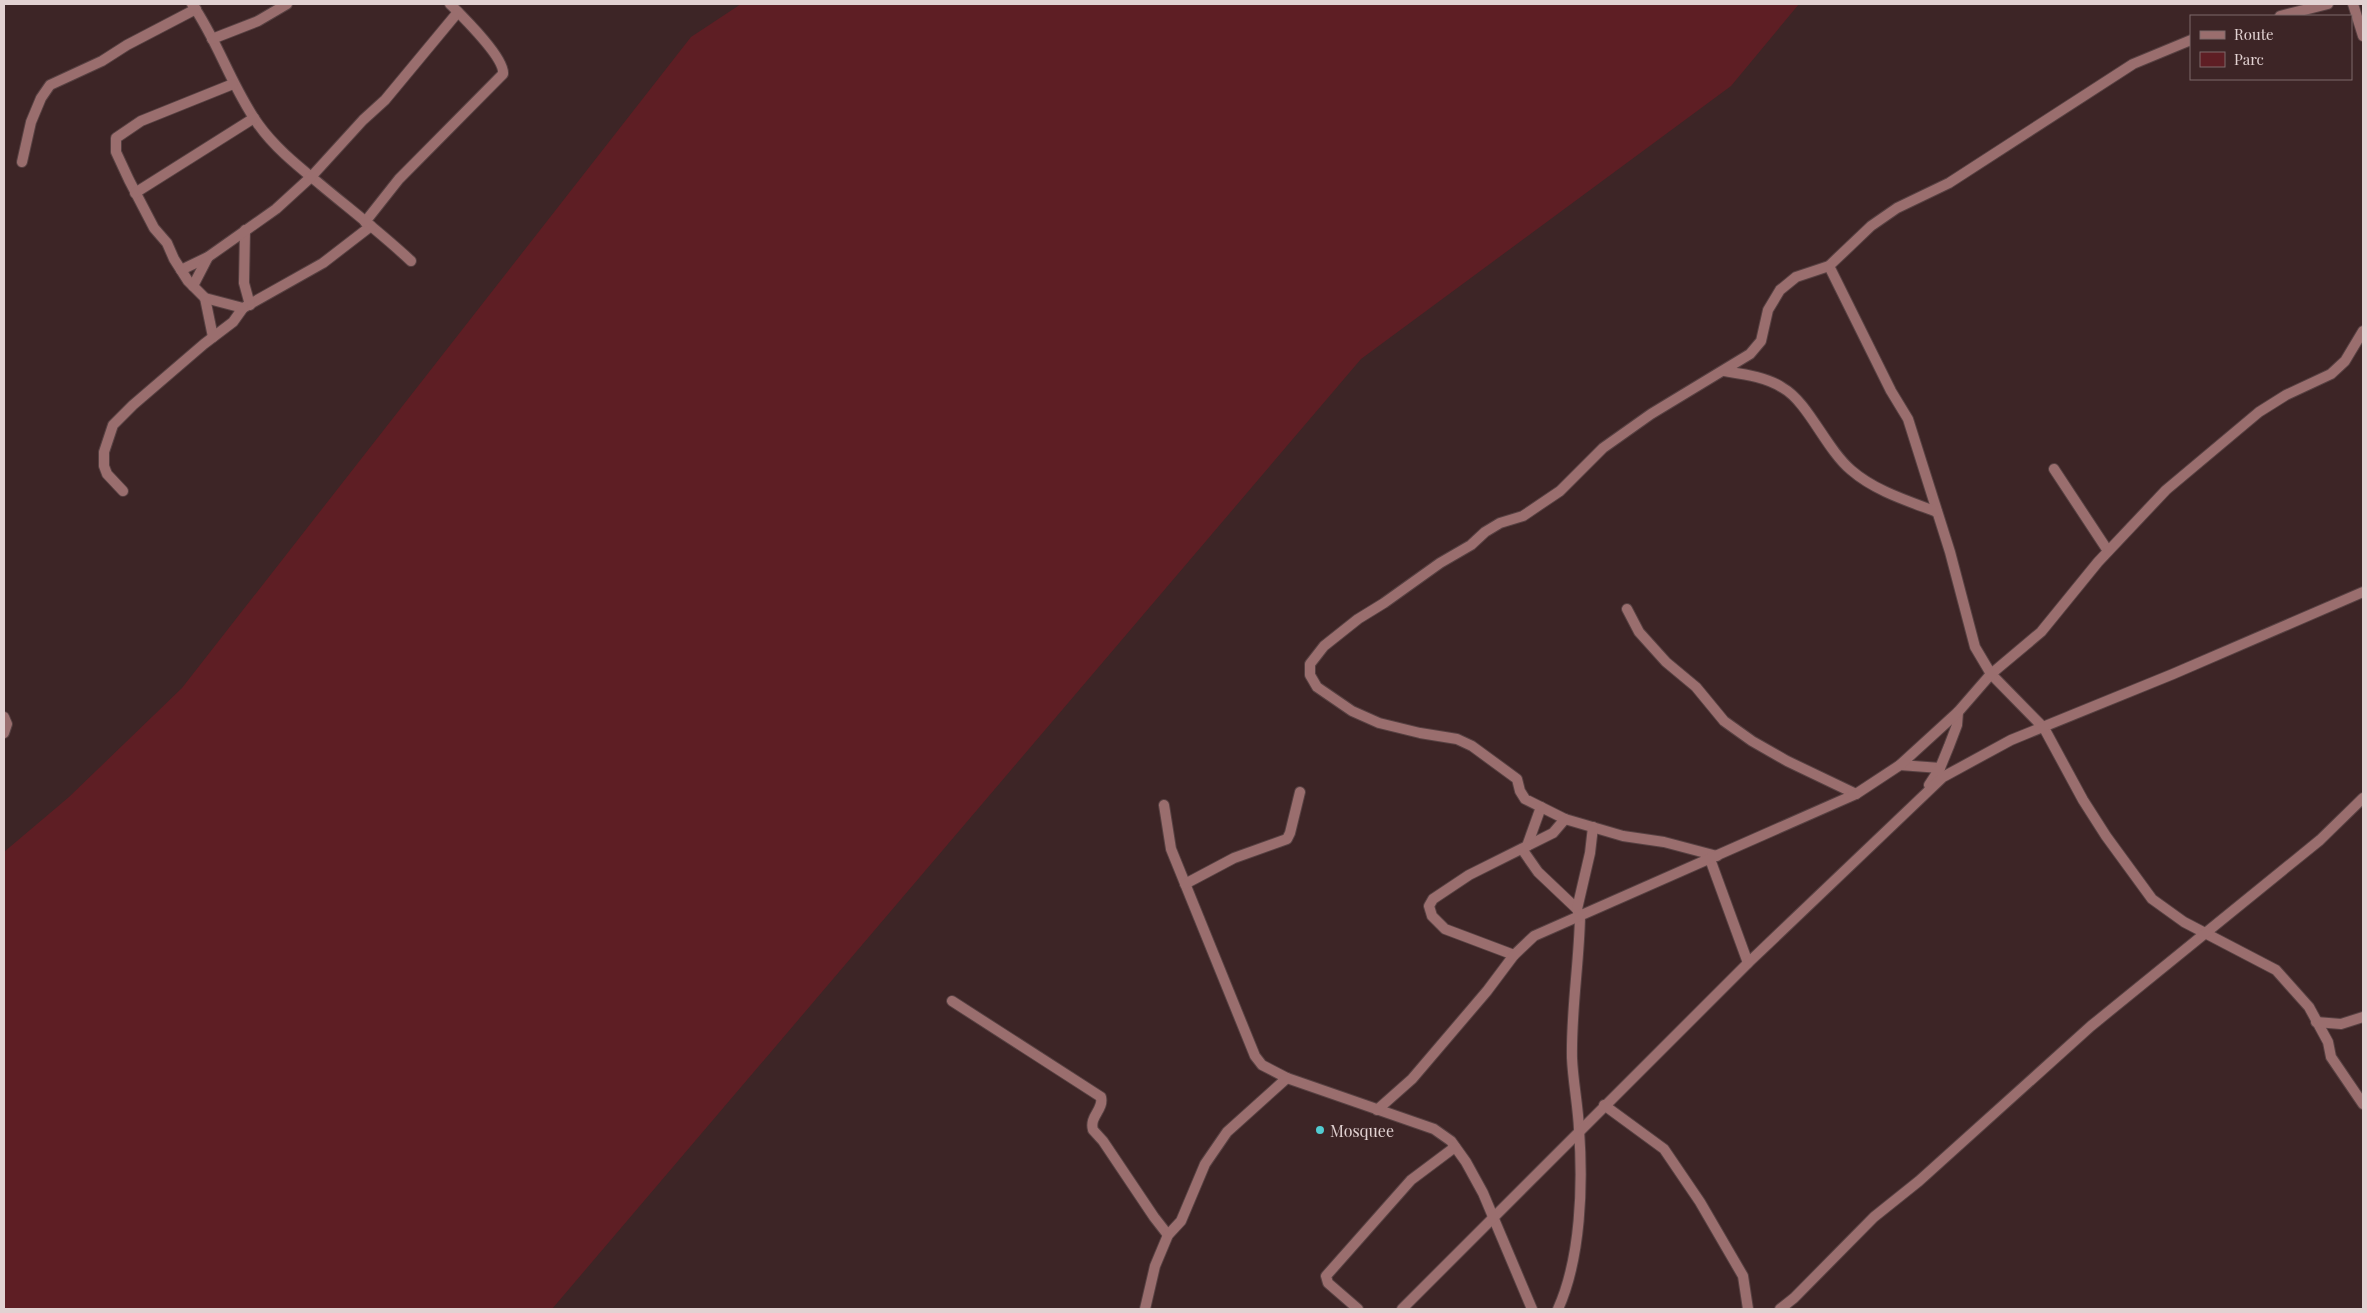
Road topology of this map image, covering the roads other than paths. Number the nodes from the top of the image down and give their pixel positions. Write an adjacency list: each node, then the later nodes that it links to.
1 (287, 4): 9 (street)
2 (450, 4): 6 (street)
3 (2328, 4): 7 (street)
4 (2353, 4): 8 (street)
5 (194, 6): 9 (street); 13 (street)
6 (458, 12): 14 (street); 16 (street)
7 (2284, 15)
8 (2363, 36)
9 (212, 38): 11 (street)
10 (2190, 40): 20 (street)
11 (233, 84): 12 (street); 15 (street)
12 (254, 118): 14 (street); 15 (street)
13 (22, 162)
14 (311, 177): 16 (street); 17 (street)
15 (135, 193): 21 (street)
16 (368, 224): 19 (street); 24 (street)
17 (245, 230): 18 (street); 24 (street)
18 (208, 257): 21 (street); 22 (street)
19 (411, 261)
20 (1829, 266): 27 (street); 30 (street)
21 (181, 270): 22 (street)
22 (193, 286): 23 (street)
23 (205, 298): 24 (street); 26 (street)
24 (247, 306): 26 (street)
25 (2363, 331): 31 (street)
26 (214, 337): 29 (street)
27 (1724, 371): 30 (street); 46 (street)
28 (2054, 469): 31 (street)
29 (124, 491)
30 (1937, 512): 34 (street)
31 (2108, 551): 34 (street)
32 (2363, 592): 37 (street)
33 (1627, 609): 42 (street)
34 (1991, 674): 35 (street); 37 (street)
35 (1958, 712): 39 (street); 40 (street)
36 (4, 717): 38 (street)
37 (2044, 728): 43 (street); 53 (street)
38 (4, 732)
39 (1900, 765): 40 (street); 42 (street)
40 (1940, 768): 43 (street)
41 (1300, 792): 51 (street)
42 (1856, 794): 50 (street)
43 (1924, 794): 55 (street)
44 (2363, 799): 53 (street)
45 (1164, 805): 51 (street)
46 (1541, 807): 47 (street); 49 (street)
47 (1565, 819): 48 (street); 49 (street)
48 (1593, 827): 50 (street); 52 (street)
49 (1524, 848): 52 (street); 54 (street)
50 (1713, 858): 52 (street); 55 (street)
51 (1186, 884): 59 (street)
52 (1578, 913): 54 (street); 63 (street)
53 (2204, 934): 58 (street); 73 (street)
54 (1514, 955): 62 (street)
55 (1748, 963): 61 (street)
56 (952, 1001): 66 (street)
57 (2363, 1017): 58 (street)
58 (2316, 1022): 60 (street)
59 (1287, 1078): 62 (street); 66 (street)
60 (2363, 1104)
61 (1604, 1105): 63 (street); 72 (street)
62 (1377, 1110): 64 (street)
63 (1580, 1130): 65 (street); 71 (street)
64 (1456, 1147): 65 (street); 68 (street)
65 (1494, 1216): 69 (street); 70 (street)
66 (1168, 1235): 67 (street)
67 (1145, 1309)
68 (1358, 1309)
69 (1402, 1309)
70 (1532, 1309)
71 (1558, 1309)
72 (1748, 1309)
73 (1780, 1309)

